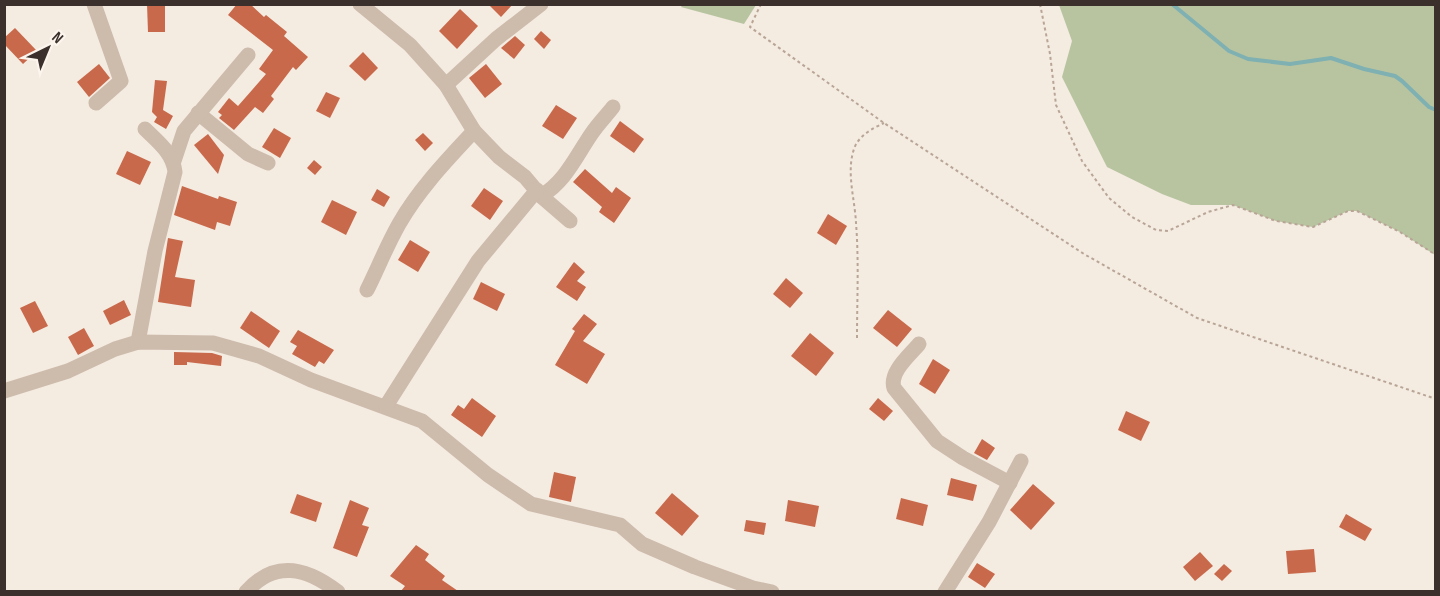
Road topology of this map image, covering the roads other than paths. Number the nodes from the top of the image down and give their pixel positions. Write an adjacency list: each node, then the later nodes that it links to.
1 (94, 4): 6 (street)
2 (360, 4): 5 (street)
3 (540, 4): 5 (street)
4 (248, 55): 8 (street)
5 (446, 86): 10 (street)
6 (96, 103)
7 (613, 107): 13 (street)
8 (198, 113): 11 (street); 12 (street)
9 (145, 129): 11 (street)
10 (474, 131): 13 (street); 15 (street)
11 (174, 161): 16 (street)
12 (268, 164)
13 (539, 193): 14 (street); 19 (street)
14 (570, 220)
15 (367, 290)
16 (138, 342): 18 (street); 19 (street)
17 (919, 344): 21 (street)
18 (4, 391)
19 (386, 406): 24 (street)
20 (1020, 461): 21 (street)
21 (1010, 483): 25 (street)
22 (246, 591): 23 (street)
23 (338, 591)
24 (772, 591)
25 (945, 591)

